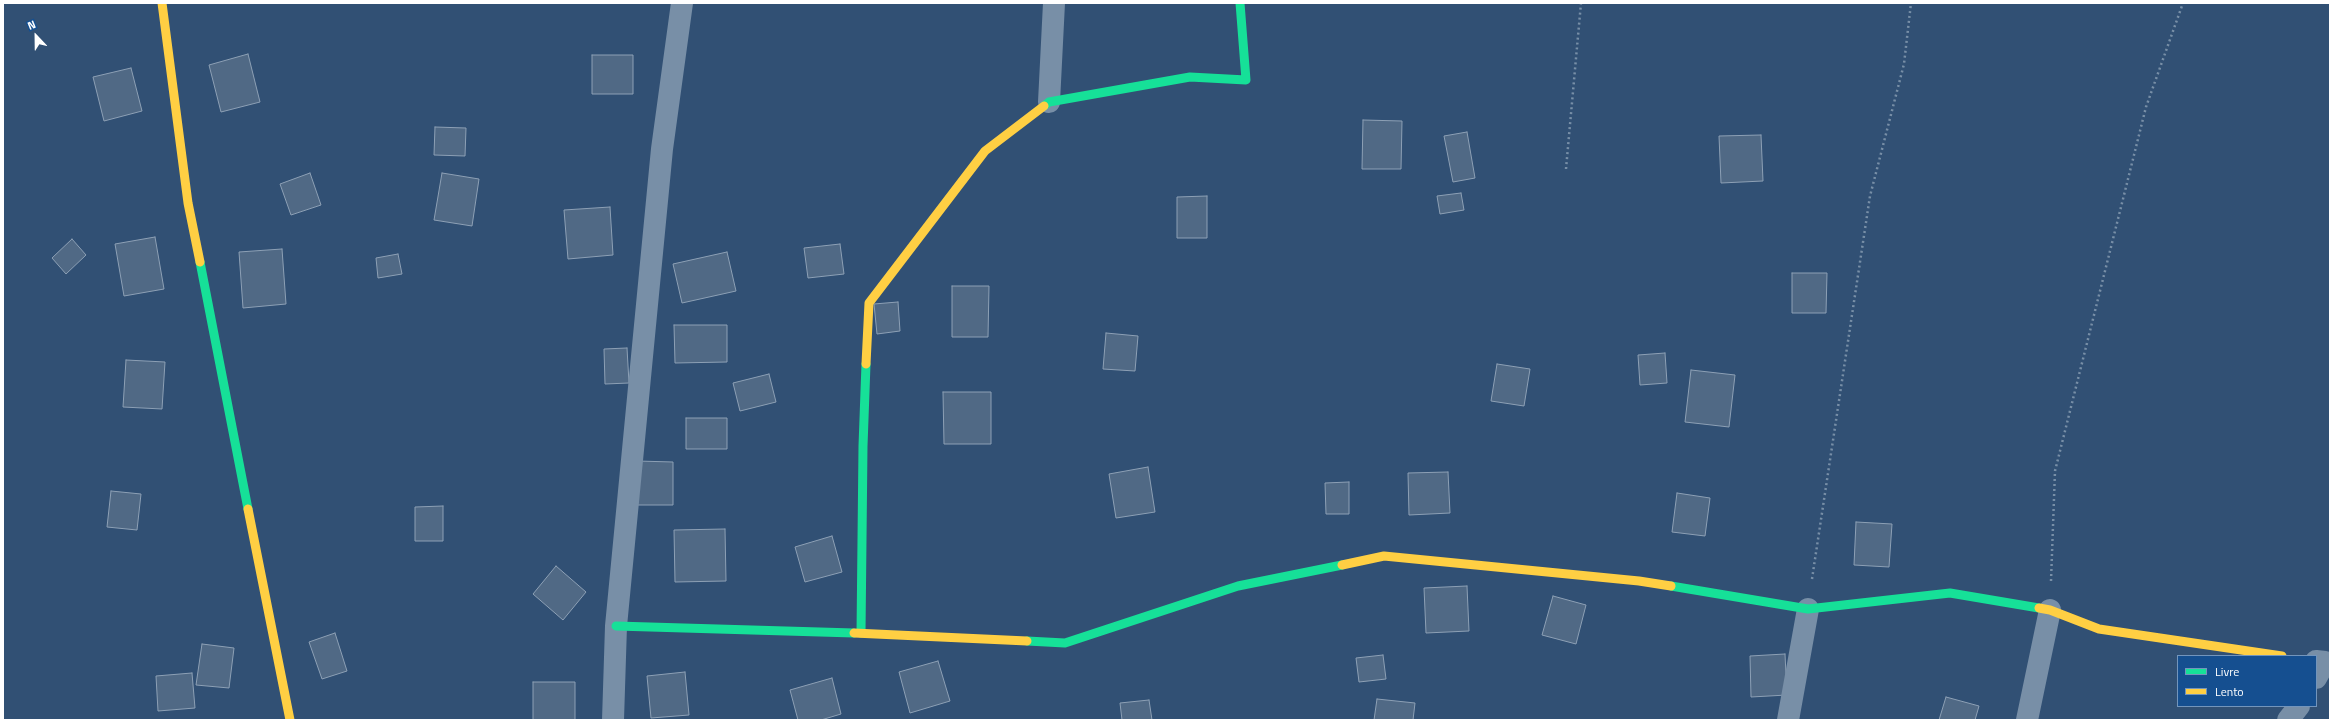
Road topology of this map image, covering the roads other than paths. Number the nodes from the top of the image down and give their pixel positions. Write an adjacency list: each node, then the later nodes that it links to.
1 (162, 3): 14 (street)
2 (682, 3): 8 (street)
3 (1054, 3): 5 (street)
4 (1240, 3): 5 (street)
5 (1049, 102): 9 (street)
6 (1808, 609): 7 (street); 9 (street); 16 (street)
7 (2050, 610): 10 (street); 17 (street)
8 (616, 626): 9 (street); 15 (street)
9 (861, 633)
10 (2275, 655)
11 (2317, 661): 12 (street)
12 (2317, 676)
13 (2298, 707): 18 (street)
14 (290, 720)
15 (613, 720)
16 (1788, 720)
17 (2027, 720)
18 (2288, 720)

